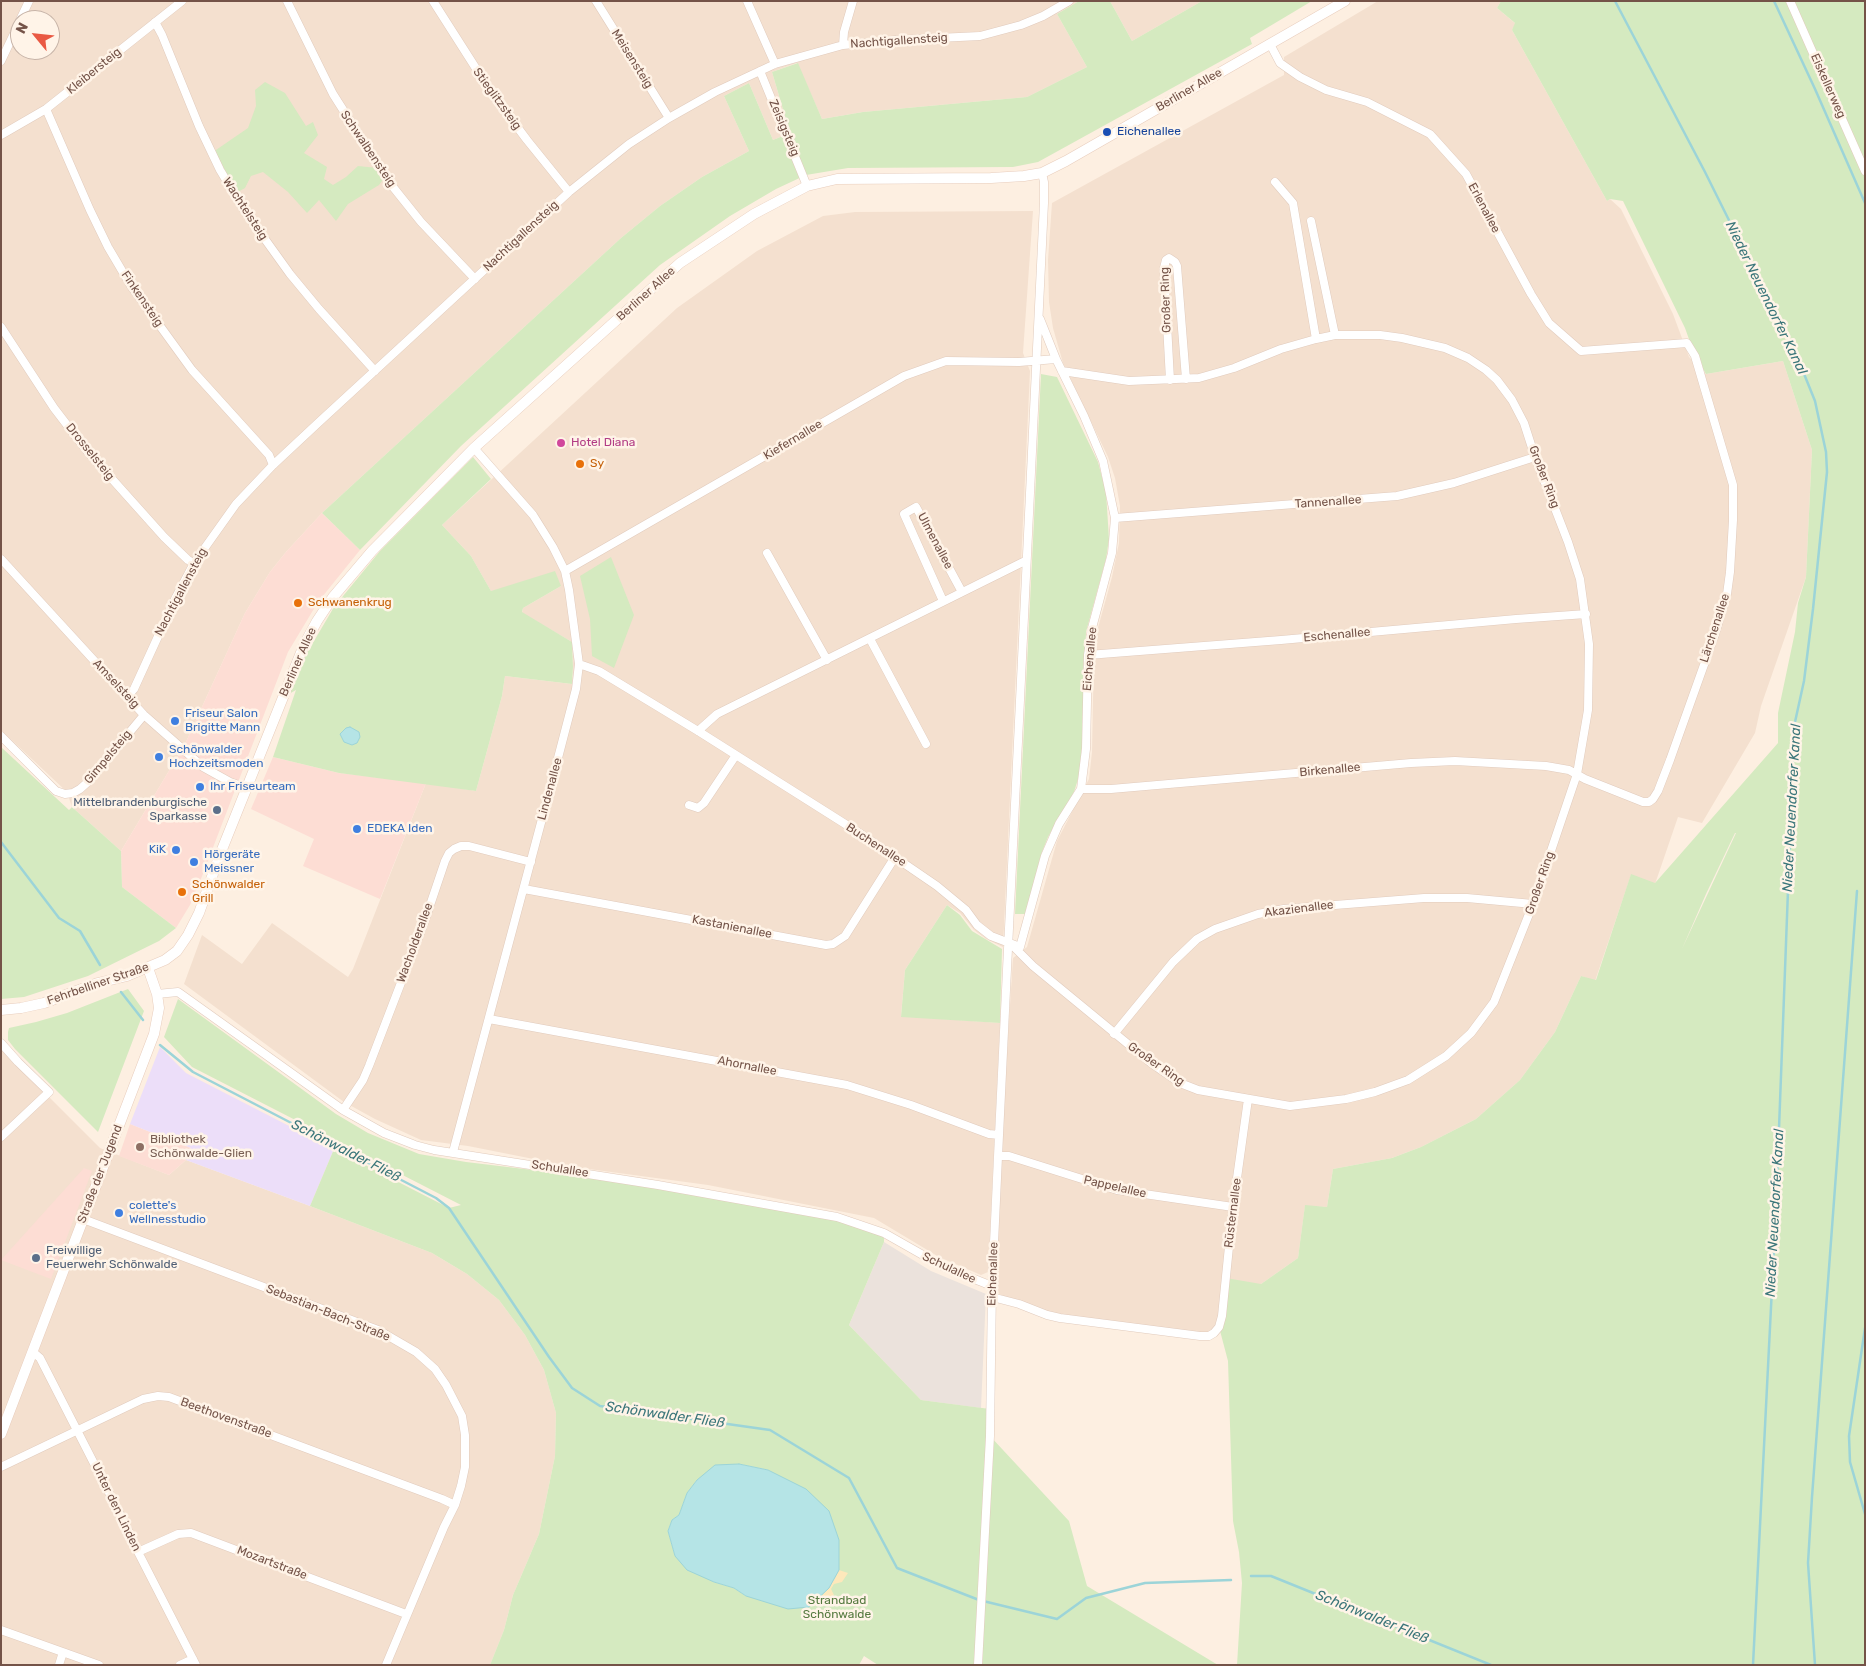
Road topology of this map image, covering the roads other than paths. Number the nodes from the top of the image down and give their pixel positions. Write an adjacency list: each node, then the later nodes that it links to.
1 (182, 1): 10 (street, Kleibersteig)
2 (287, 1): 26 (street, Schwalbensteig)
3 (432, 1): 24 (street, Stieglitzsteig)
4 (596, 1): 18 (street, Meisensteig)
5 (747, 1): 15 (street)
6 (853, 1): 13 (street)
7 (1069, 1): 13 (street, Nachtigallensteig)
8 (1345, 1): 12 (main road, Berliner Allee)
9 (1790, 1): 20 (street, Eiskellerweg)
10 (155, 22): 17 (street, Kleibersteig); 34 (street, Wachtelsteig)
11 (10, 42): 14 (street)
12 (1270, 44): 21 (main road, Berliner Allee); 31 (street, Erlenallee)
13 (843, 46): 15 (street, Nachtigallensteig)
14 (1, 61)
15 (776, 64): 16 (street, Nachtigallensteig)
16 (760, 70): 18 (street, Nachtigallensteig); 23 (street, Zeisigsteig)
17 (46, 110): 19 (street, Kleibersteig); 40 (street, Finkensteig)
18 (669, 118): 24 (street, Nachtigallensteig)
19 (1, 135)
20 (1865, 171)
21 (1042, 173): 23 (main road, Berliner Allee); 27 (street, Eichenallee)
22 (1275, 182): 30 (street)
23 (807, 186): 38 (main road, Berliner Allee)
24 (570, 192): 26 (street, Nachtigallensteig)
25 (1311, 220): 29 (street)
26 (475, 279): 34 (street, Nachtigallensteig)
27 (1038, 314): 32 (street, Eichenallee); 33 (street, Eichenallee)
28 (1, 327): 45 (street, Drosselsteig)
29 (1335, 335): 30 (street, Großer Ring); 39 (street, Großer Ring)
30 (1316, 339): 36 (street, Großer Ring)
31 (1687, 343): 60 (street, Lärchenallee)
32 (1056, 359): 33 (street); 35 (street, Eichenallee)
33 (1037, 360): 44 (street, Eichenallee); 46 (street, Kiefernallee)
34 (375, 371): 40 (street, Nachtigallensteig)
35 (1062, 371): 37 (street, Großer Ring); 41 (street, Eichenallee)
36 (1186, 379): 37 (street, Großer Ring); 37 (street, Großer Ring)
37 (1170, 380)
38 (474, 448): 46 (street, Lindenallee); 61 (main road, Berliner Allee)
39 (1535, 457): 41 (street, Tannenallee); 49 (street, Großer Ring)
40 (273, 465): 45 (street, Nachtigallensteig)
41 (1115, 518): 51 (street, Eichenallee)
42 (767, 553): 52 (street)
43 (1, 559): 54 (street, Amselsteig)
44 (1025, 561): 47 (street); 69 (street, Eichenallee)
45 (194, 563): 54 (street, Nachtigallensteig)
46 (564, 571): 53 (street, Lindenallee)
47 (962, 592): 48 (street); 48 (street, Ulmenallee)
48 (943, 601): 50 (street)
49 (1586, 614): 51 (street, Eschenallee); 60 (street, Großer Ring)
50 (870, 638): 52 (street); 58 (street)
51 (1088, 654): 62 (street, Eichenallee)
52 (827, 660): 56 (street)
53 (580, 664): 56 (street, Buchenallee); 65 (street, Lindenallee)
54 (128, 696): 55 (street, Amselsteig)
55 (144, 714): 57 (street, Gimpelsteig); 61 (street, Amselsteig)
56 (698, 731): 59 (street, Buchenallee)
57 (1, 736)
58 (926, 744)
59 (736, 755): 63 (street); 64 (street, Buchenallee)
60 (1577, 774): 62 (street, Birkenallee); 67 (street, Großer Ring)
61 (247, 788): 68 (main road, Berliner Allee)
62 (1081, 789): 69 (street, Eichenallee)
63 (689, 805)
64 (895, 857): 66 (street, Kastanienallee); 69 (street, Buchenallee)
65 (531, 862): 66 (street, Lindenallee); 77 (street, Wacholderallee)
66 (524, 889): 73 (street, Lindenallee)
67 (1533, 904): 74 (street, Akazienallee); 76 (street, Großer Ring)
68 (199, 913): 70 (main road, Fehrbelliner Straße)
69 (1008, 942): 74 (street, Großer Ring); 78 (street, Eichenallee)
70 (148, 968): 71 (main road, Straße der Jugend); 72 (main road, Fehrbelliner Straße)
71 (157, 994): 77 (street, Schulallee); 83 (main road, Straße der Jugend)
72 (1, 1010)
73 (489, 1019): 78 (street, Ahornallee); 80 (street, Lindenallee)
74 (1114, 1034): 76 (street, Großer Ring)
75 (1, 1042): 79 (street)
76 (1248, 1099): 82 (street, Rüsternallee)
77 (343, 1110): 80 (street, Schulallee)
78 (999, 1135): 81 (street, Eichenallee)
79 (1, 1137)
80 (453, 1152): 84 (street, Schulallee)
81 (999, 1156): 82 (street, Pappelallee); 84 (street, Eichenallee)
82 (1233, 1207): 85 (street, Rüsternallee)
83 (83, 1219): 86 (main road, Straße der Jugend); 90 (street, Sebastian-Bach-Straße)
84 (992, 1286): 85 (street, Eichenallee)
85 (992, 1297): 100 (street, Eichenallee)
86 (33, 1352): 87 (street, Unter den Linden); 88 (main road, Straße der Jugend)
87 (78, 1431): 89 (street, Beethovenstraße); 90 (street, Beethovenstraße); 91 (street, Unter den Linden)
88 (1, 1434)
89 (1, 1467)
90 (455, 1506): 92 (street, Sebastian-Bach-Straße)
91 (138, 1552): 92 (street, Mozartstraße); 95 (street, Unter den Linden)
92 (406, 1614): 99 (street, Sebastian-Bach-Straße)
93 (1, 1630): 94 (street)
94 (63, 1652): 96 (street); 97 (street)
95 (195, 1662): 98 (street)
96 (59, 1665)
97 (99, 1665)
98 (180, 1665)
99 (386, 1665)
100 (978, 1665)

